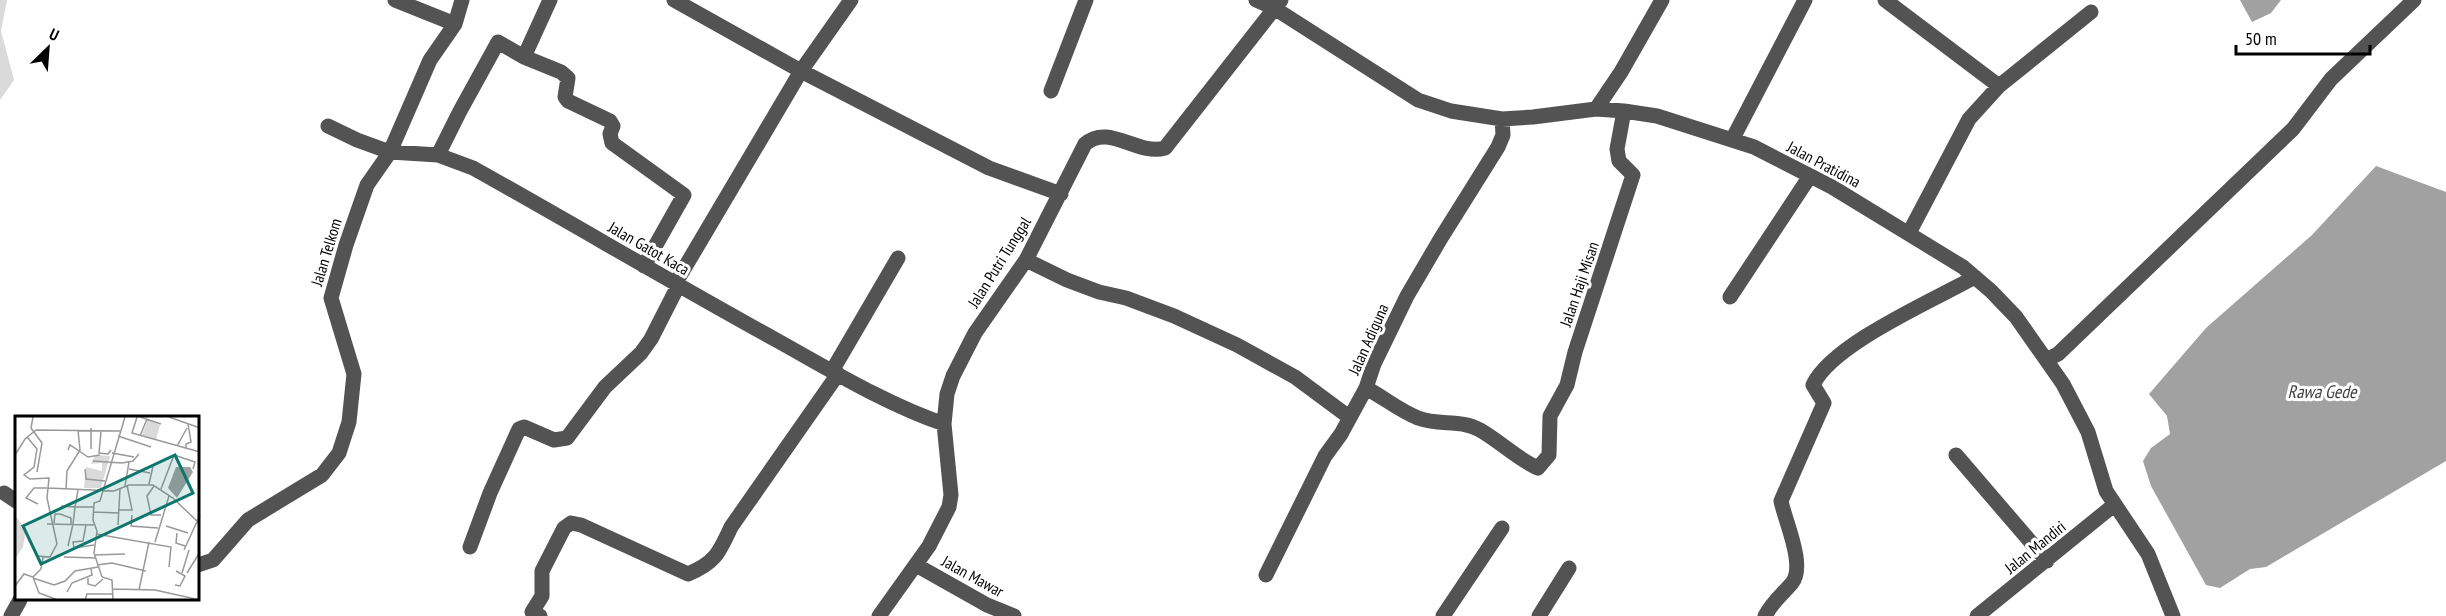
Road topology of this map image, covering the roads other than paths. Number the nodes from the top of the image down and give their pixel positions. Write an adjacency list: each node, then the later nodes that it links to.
1 (395, 0): 14 (street)
2 (462, 0): 14 (street, Jalan Telkom)
3 (550, 0): 15 (street)
4 (674, 0): 16 (street)
5 (851, 0): 16 (street)
6 (1086, 0): 18 (street)
7 (1256, 0): 12 (street)
8 (1662, 0): 19 (street)
9 (1805, 0): 23 (street)
10 (1885, 0): 17 (street)
11 (2414, 0): 35 (street)
12 (1278, 4): 21 (street, Jalan Pratidina); 27 (street, Jalan Putri Tunggal)
13 (2091, 12): 17 (street)
14 (455, 24): 24 (street, Jalan Telkom)
15 (524, 57): 25 (street); 31 (street)
16 (801, 71): 27 (street); 33 (street)
17 (1999, 86): 28 (street)
18 (1050, 91)
19 (1596, 109): 20 (street, Jalan Pratidina); 21 (street, Jalan Pratidina)
20 (1624, 111): 23 (street, Jalan Pratidina); 37 (street, Jalan Haji Misan)
21 (1502, 118): 37 (street, Jalan Adiguna)
22 (328, 126): 24 (street, Jalan Gatot Kaca)
23 (1732, 140): 26 (street, Jalan Pratidina)
24 (390, 152): 25 (street, Jalan Gatot Kaca); 45 (street, Jalan Telkom)
25 (438, 155): 31 (street, Jalan Gatot Kaca)
26 (1810, 176): 28 (street, Jalan Pratidina); 34 (street)
27 (1061, 194): 30 (street, Jalan Putri Tunggal)
28 (1909, 233): 32 (street, Jalan Pratidina)
29 (898, 258): 36 (street)
30 (1026, 260): 38 (street); 39 (street, Jalan Putri Tunggal)
31 (644, 266): 33 (street, Jalan Gatot Kaca)
32 (1975, 277): 35 (street, Jalan Pratidina); 56 (street)
33 (676, 285): 36 (street, Jalan Gatot Kaca); 43 (street)
34 (1730, 297)
35 (2046, 360): 41 (street, Jalan Pratidina)
36 (835, 372): 39 (street, Jalan Gatot Kaca); 50 (street)
37 (1366, 388): 38 (street, Jalan Adiguna)
38 (1349, 417): 48 (street, Jalan Adiguna)
39 (944, 424): 46 (street, Jalan Putri Tunggal)
40 (1956, 455): 44 (street)
41 (2114, 505): 44 (street, Jalan Mandiri); 58 (street, Jalan Pratidina)
42 (1502, 528): 54 (street)
43 (470, 547)
44 (2047, 561): 57 (street, Jalan Mandiri)
45 (200, 564)
46 (916, 565): 52 (street, Jalan Putri Tunggal); 53 (street, Jalan Mawar)
47 (1569, 568): 55 (street)
48 (1266, 575)
49 (19, 601): 51 (street)
50 (536, 614)
51 (11, 616)
52 (879, 616)
53 (1014, 616)
54 (1443, 616)
55 (1539, 616)
56 (1765, 616)
57 (1977, 616)
58 (2173, 616)

